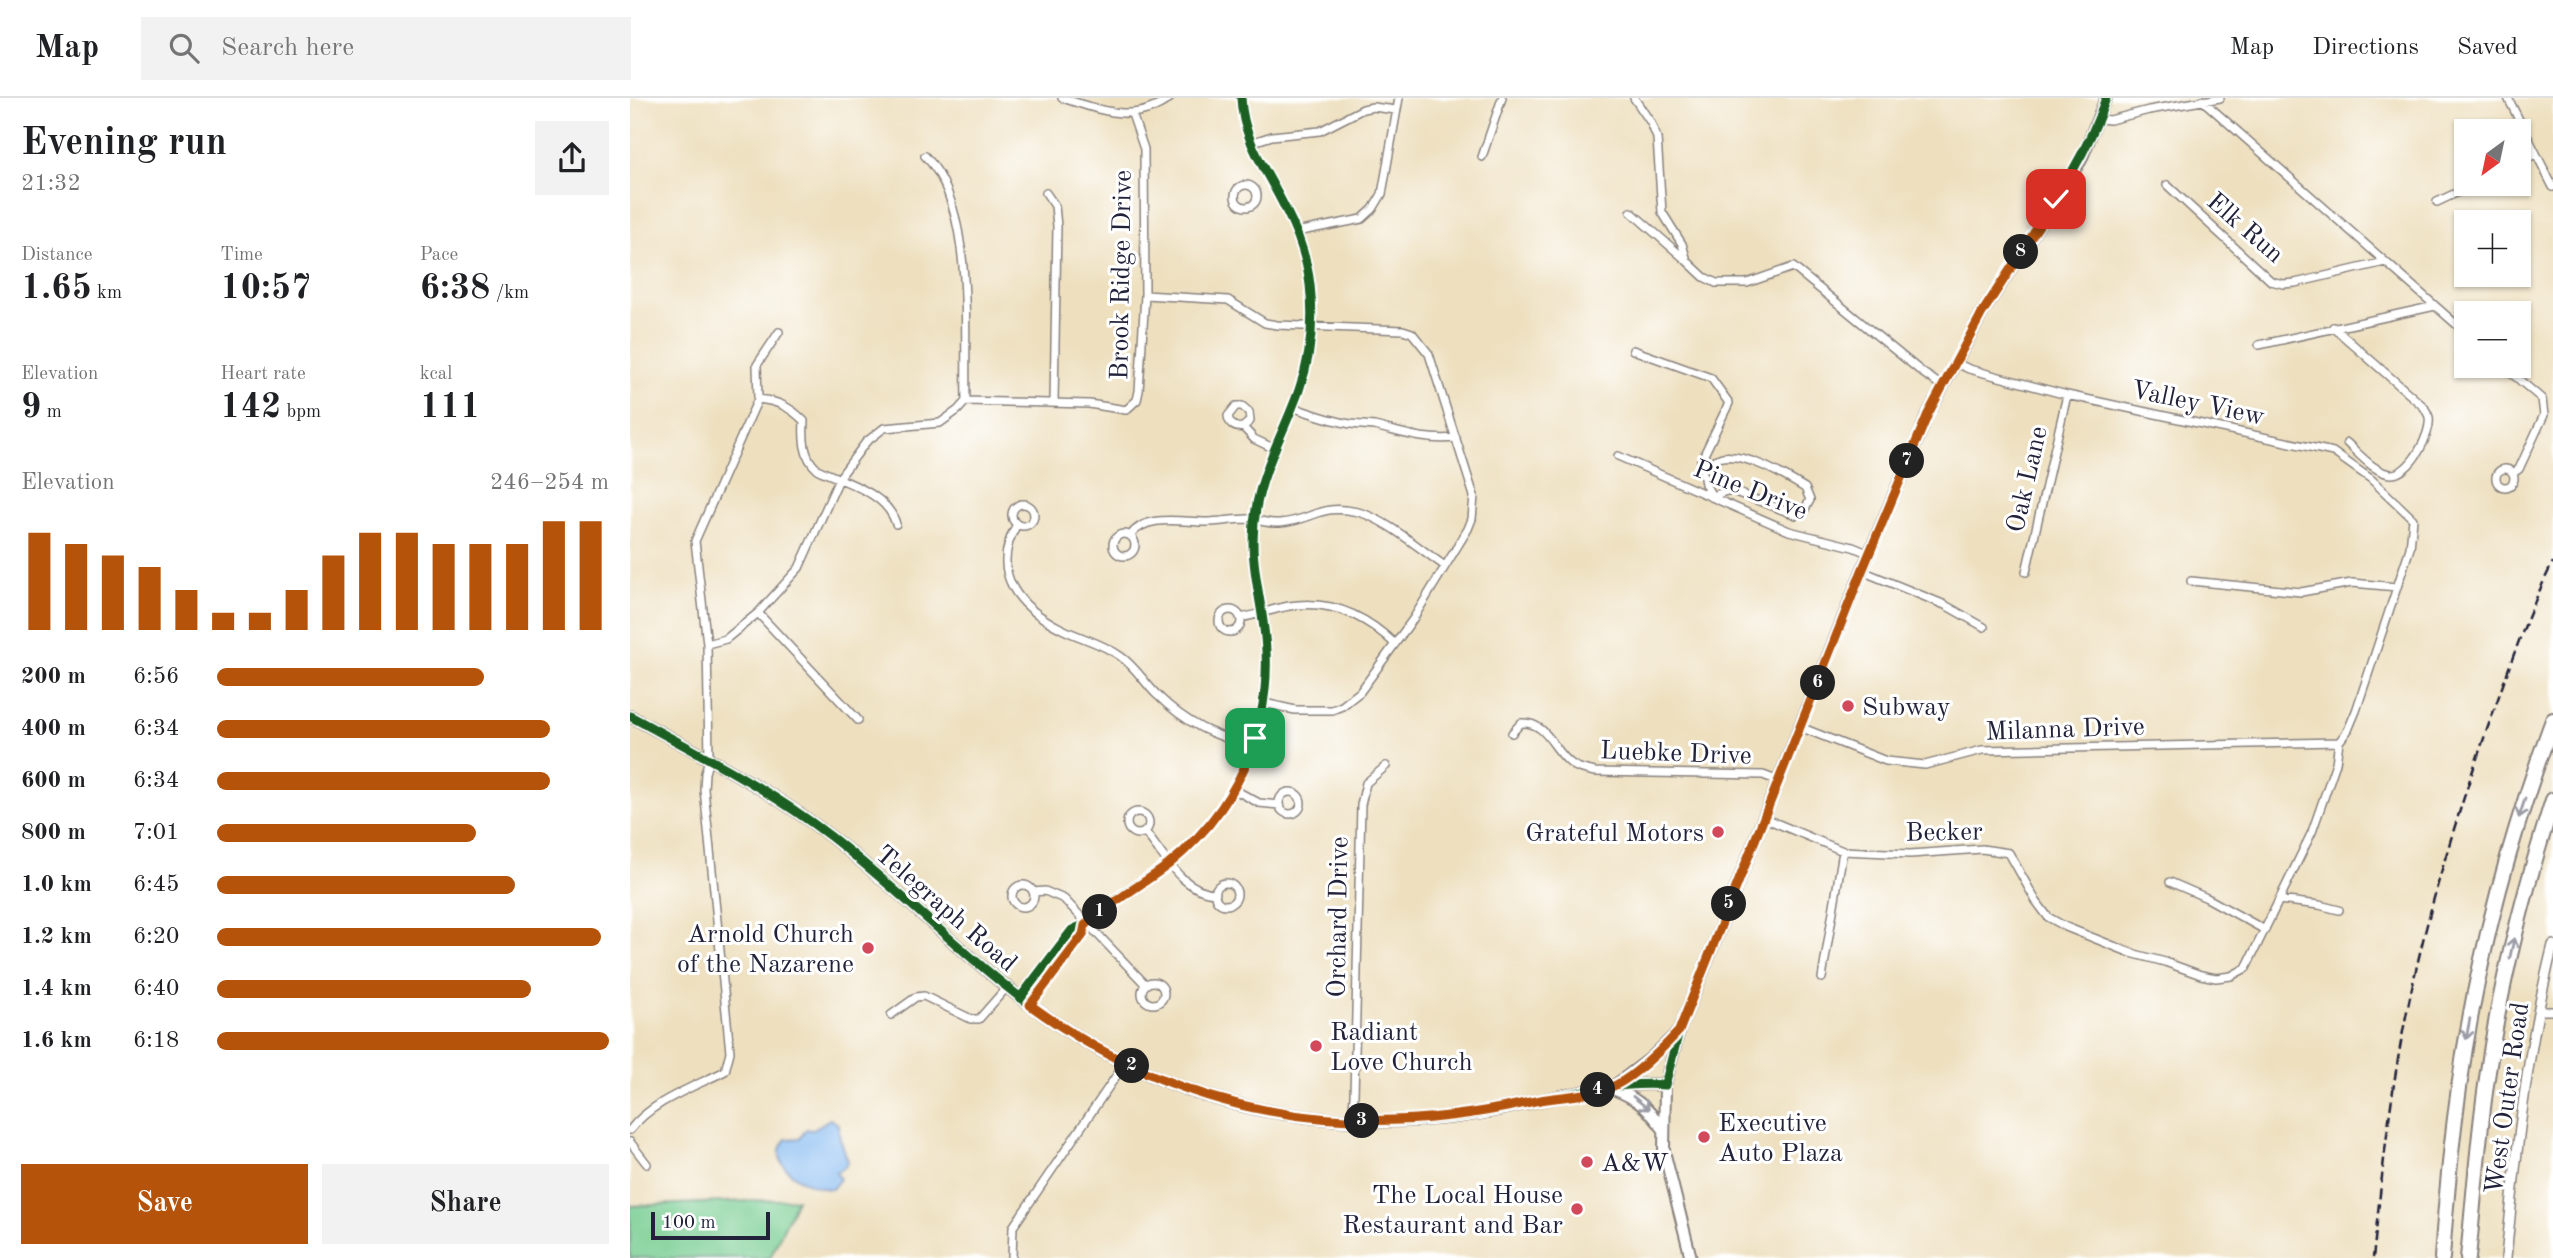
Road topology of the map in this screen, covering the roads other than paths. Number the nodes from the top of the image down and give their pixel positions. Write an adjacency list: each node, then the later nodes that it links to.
1 (1062, 98): 12 (street)
2 (1170, 98): 12 (street)
3 (1241, 98): 14 (street)
4 (1399, 98): 11 (street)
5 (1502, 98): 17 (street)
6 (1634, 98): 28 (street)
7 (2106, 98): 13 (main road)
8 (2220, 98): 10 (street)
9 (2508, 98): 15 (street)
10 (2202, 100): 13 (street); 29 (street)
11 (1396, 110): 14 (street); 27 (street)
12 (1132, 114): 30 (street, Brook Ridge Drive)
13 (2099, 119): 38 (main road)
14 (1250, 143): 19 (street)
15 (2536, 154): 18 (street); 21 (street)
16 (925, 156): 43 (street)
17 (1482, 156)
18 (2531, 156)
19 (1271, 182): 22 (street); 27 (street)
20 (2167, 185): 29 (street, Elk Run)
21 (2553, 187)
22 (1256, 191)
23 (1046, 193): 44 (street)
24 (2454, 194): 25 (street)
25 (2437, 202)
26 (1631, 212): 28 (street)
27 (1296, 232): 33 (street)
28 (1687, 261): 40 (street)
29 (2385, 262): 31 (street)
30 (1146, 295): 33 (street); 44 (street, Brook Ridge Drive)
31 (2435, 306): 32 (street); 34 (street)
32 (2454, 323)
33 (1311, 326): 45 (street); 47 (street)
34 (2333, 327): 36 (street); 48 (street)
35 (779, 332): 42 (street)
36 (2259, 345)
37 (1633, 350): 51 (street)
38 (1954, 362): 40 (main road); 41 (street, Valley View)
39 (2517, 378): 52 (street)
40 (1942, 386): 59 (main road)
41 (2067, 395): 62 (street, Oak Lane); 64 (street, Valley View)
42 (758, 399): 53 (street); 69 (street)
43 (966, 401): 44 (street, Brook Ridge Drive); 53 (street)
44 (1054, 403)
45 (1292, 407): 47 (street); 49 (street)
46 (1243, 427): 49 (street)
47 (1456, 438): 60 (street)
48 (2347, 443)
49 (1275, 449): 55 (street)
50 (1618, 456): 54 (street, Pine Drive)
51 (1702, 467): 54 (street); 54 (street)
52 (2513, 473)
53 (840, 478): 56 (street); 65 (street)
54 (1712, 496): 59 (street, Pine Drive)
55 (1254, 520): 58 (street); 60 (street); 66 (street)
56 (895, 524)
57 (1017, 524): 78 (street)
58 (1130, 536)
59 (1870, 554): 61 (main road)
60 (1445, 566): 70 (street)
61 (1862, 571): 68 (street); 75 (main road)
62 (2026, 572)
63 (2191, 581): 64 (street)
64 (2396, 587): 77 (street)
65 (758, 613): 69 (street); 73 (street)
66 (1262, 614): 67 (street); 70 (street); 71 (street)
67 (1240, 618)
68 (1984, 627)
69 (707, 644): 79 (street)
70 (1395, 644): 71 (street)
71 (1264, 703): 78 (street)
72 (630, 716): 79 (main road, Telegraph Road)
73 (858, 720)
74 (2553, 720): 115 (highway, one-way to 115)
75 (1800, 727): 77 (street, Milanna Drive); 81 (main road)
76 (1512, 733): 81 (street, Luebke Drive)
77 (2339, 742): 92 (street)
78 (1253, 747): 82 (street)
79 (709, 759): 99 (main road, Telegraph Road); 109 (street)
80 (1386, 766): 108 (street, Orchard Drive)
81 (1779, 781): 85 (main road)
82 (1233, 789): 84 (street); 88 (street)
83 (2553, 800): 116 (highway, one-way to 83)
84 (1279, 805)
85 (1764, 818): 87 (street, Becker); 104 (main road)
86 (1145, 832): 88 (street)
87 (1843, 851): 95 (street, Becker); 97 (street)
88 (1170, 863): 91 (street); 94 (street)
89 (2170, 882): 95 (street)
90 (1033, 892): 94 (street)
91 (1216, 893)
92 (2279, 900): 93 (street); 95 (street)
93 (2339, 910)
94 (1086, 924): 98 (street); 100 (street)
95 (2265, 930)
96 (2553, 945): 101 (street, West Outer Road)
97 (1822, 978)
98 (1146, 985)
99 (1007, 987): 100 (main road, Telegraph Road); 103 (street)
100 (1025, 1002): 105 (main road, Telegraph Road)
101 (2538, 1011): 102 (street); 117 (street, West Outer Road)
102 (2553, 1011)
103 (891, 1015)
104 (1679, 1031): 106 (main road); 107 (main road)
105 (1125, 1063): 108 (main road, Telegraph Road); 113 (street)
106 (1665, 1085): 107 (main road, Telegraph Road); 110 (main road)
107 (1610, 1088): 108 (main road, Telegraph Road); 110 (main road, one-way to 110)
108 (1352, 1121)
109 (630, 1130)
110 (1664, 1130): 114 (main road)
111 (630, 1142): 112 (street)
112 (646, 1164)
113 (1012, 1258)
114 (1691, 1258)
115 (2442, 1258)
116 (2468, 1258)
117 (2507, 1258)

